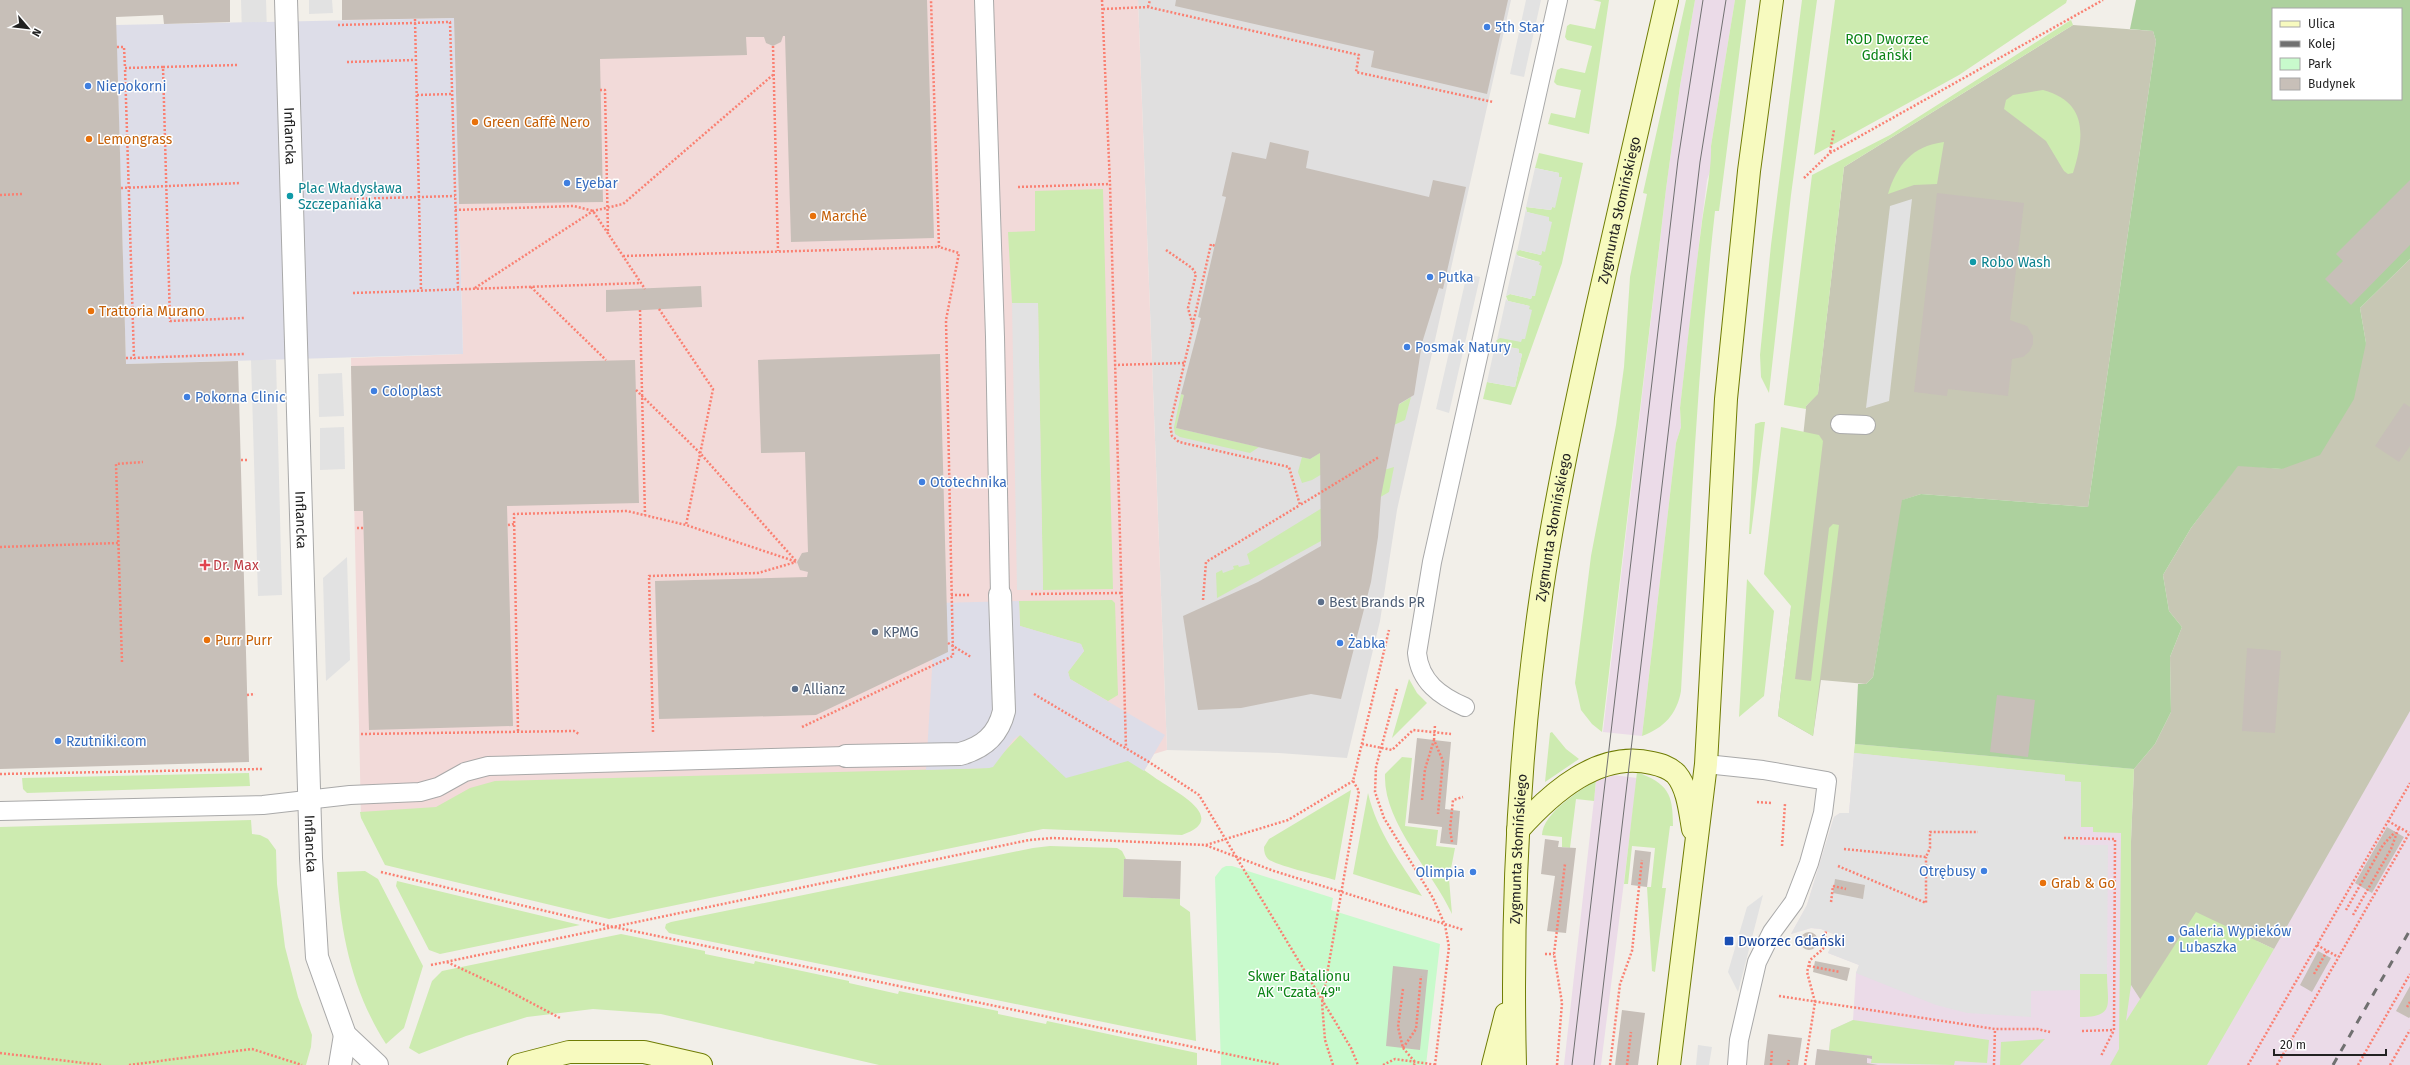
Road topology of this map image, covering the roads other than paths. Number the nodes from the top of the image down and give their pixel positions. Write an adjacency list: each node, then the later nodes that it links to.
1 (286, 0): 12 (street, Inflancka)
2 (984, 0): 8 (lane)
3 (1558, 0): 9 (lane)
4 (1667, 0): 14 (main road, Zygmunta Słomińskiego)
5 (1772, 0): 11 (main road)
6 (1840, 424): 7 (lane)
7 (1866, 425)
8 (1000, 595): 10 (street)
9 (1465, 707)
10 (846, 756): 12 (lane)
11 (1706, 764): 15 (main road); 25 (lane)
12 (309, 799): 13 (lane); 17 (street, Inflancka)
13 (0, 811)
14 (1518, 830): 15 (main road); 16 (main road, Zygmunta Słomińskiego)
15 (1697, 848): 24 (main road)
16 (1514, 985): 22 (main road); 23 (main road, Zygmunta Słomińskiego)
17 (345, 1035): 18 (street, Inflancka); 19 (street, Inflancka)
18 (340, 1065)
19 (377, 1065)
20 (519, 1065): 21 (main road)
21 (701, 1065)
22 (1493, 1065)
23 (1515, 1065)
24 (1669, 1065)
25 (1737, 1065)

